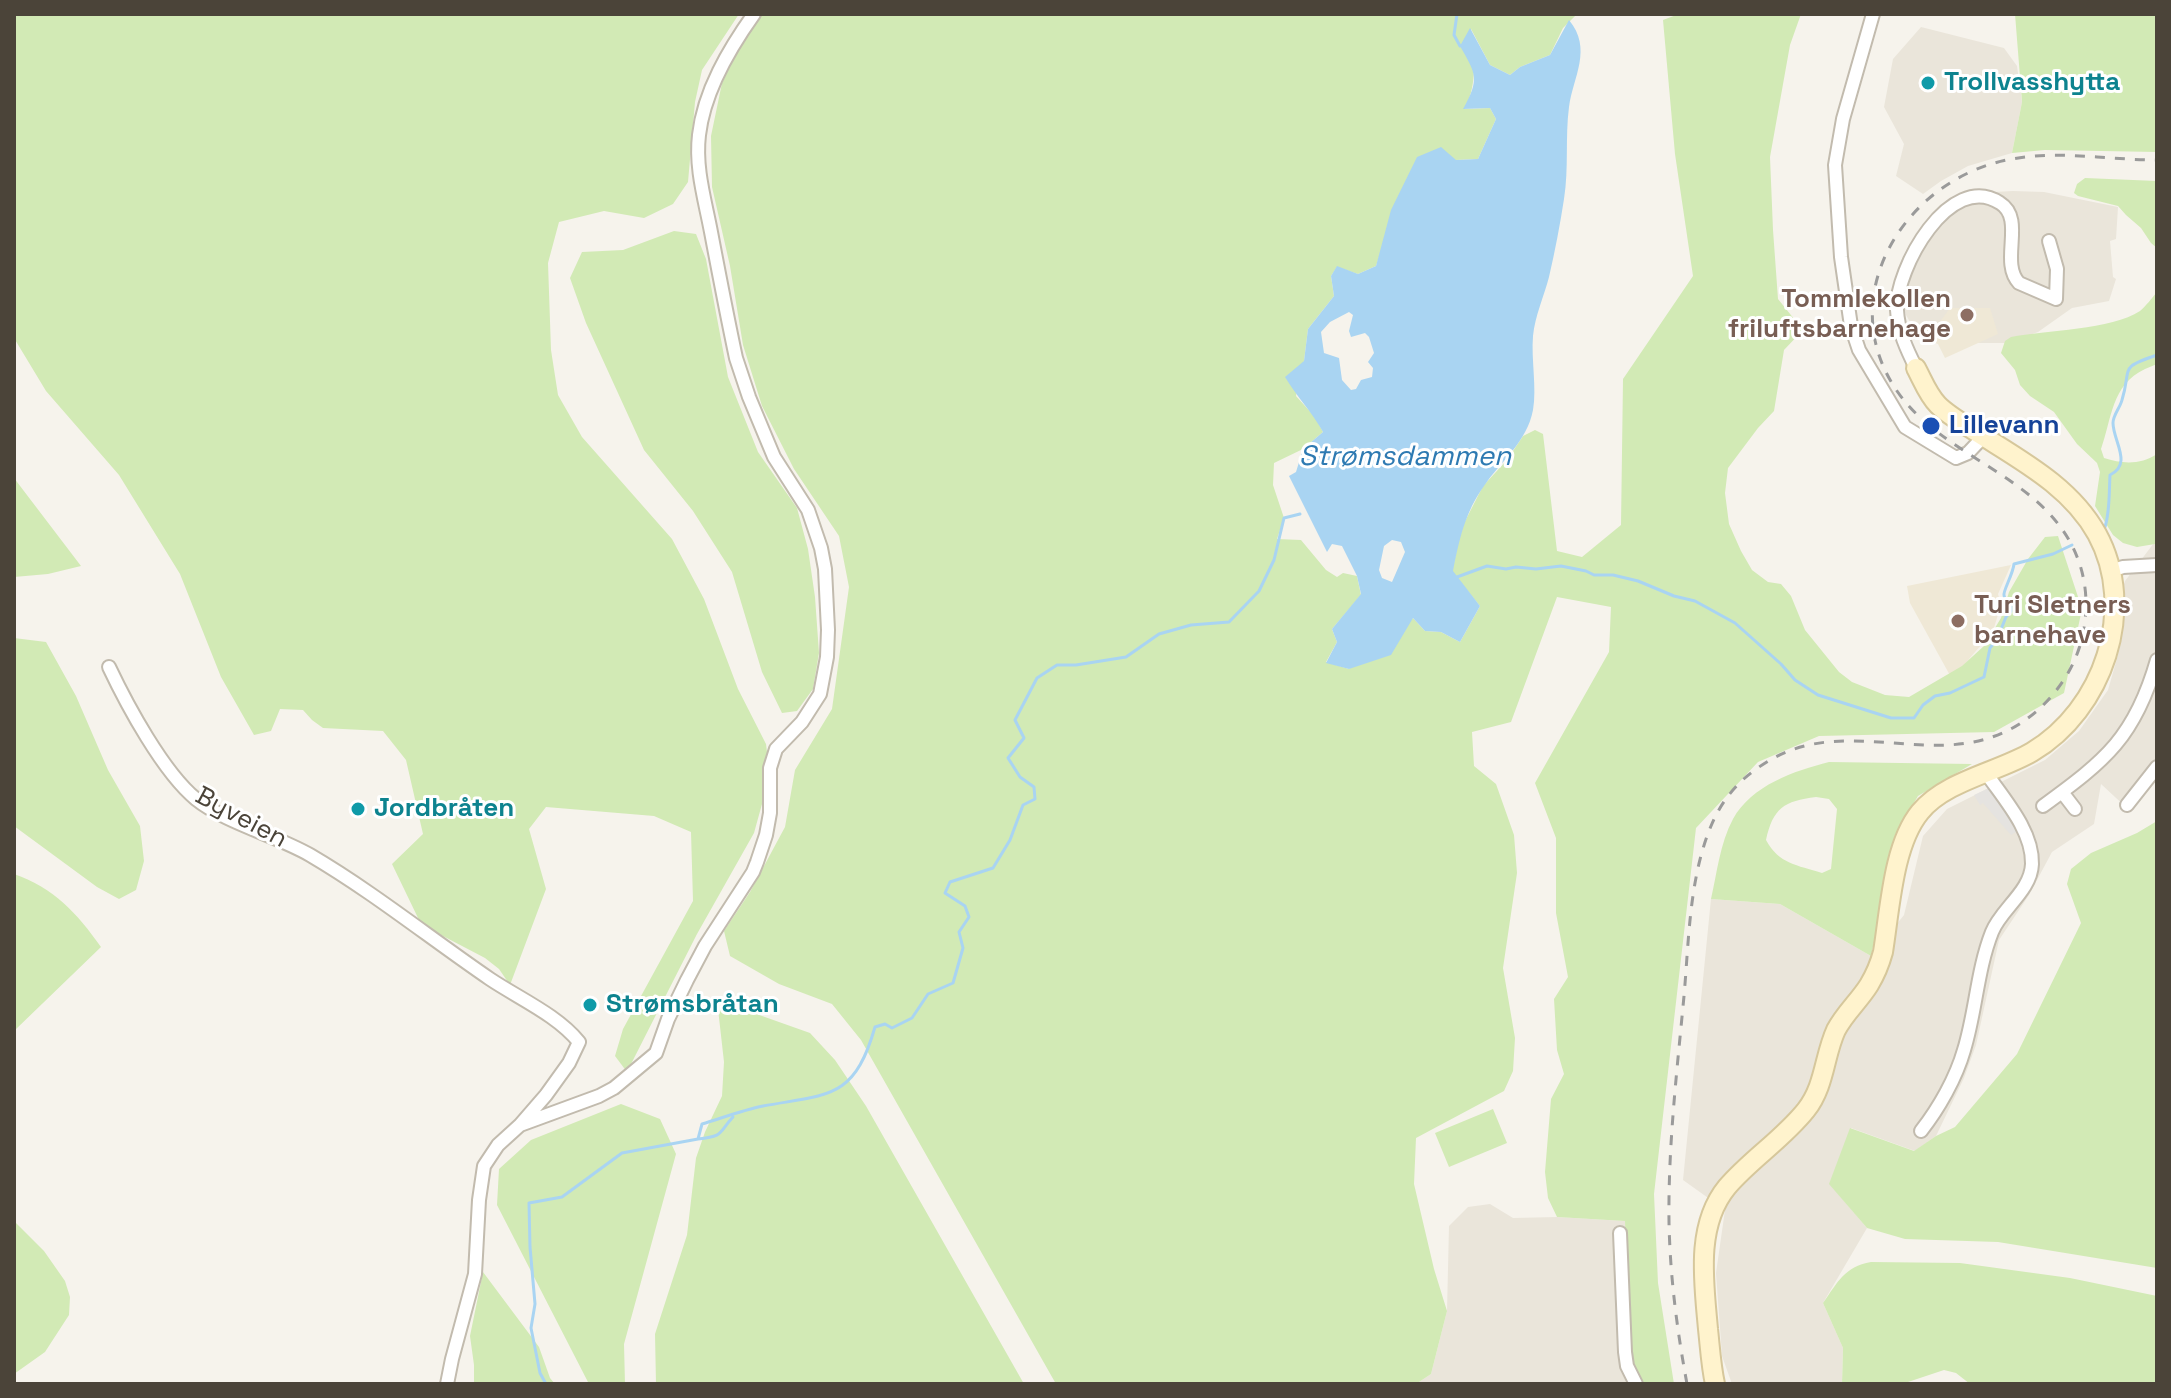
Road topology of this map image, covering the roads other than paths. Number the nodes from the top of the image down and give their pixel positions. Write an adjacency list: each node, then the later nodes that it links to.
1 (754, 14): 16 (street)
2 (1873, 14): 5 (street)
3 (2049, 241): 4 (street)
4 (1916, 368): 5 (street)
5 (1984, 436): 7 (street)
6 (2157, 565): 7 (street)
7 (2111, 571): 11 (street)
8 (2157, 660): 12 (street)
9 (109, 667): 16 (street, Byveien)
10 (2157, 767): 13 (street)
11 (1986, 773): 17 (street); 21 (street)
12 (2062, 792): 14 (street); 15 (street)
13 (2127, 805)
14 (2043, 806)
15 (2075, 809)
16 (520, 1125): 19 (street)
17 (1921, 1131)
18 (1620, 1233): 20 (street)
19 (447, 1384)
20 (1636, 1384)
21 (1715, 1384)

